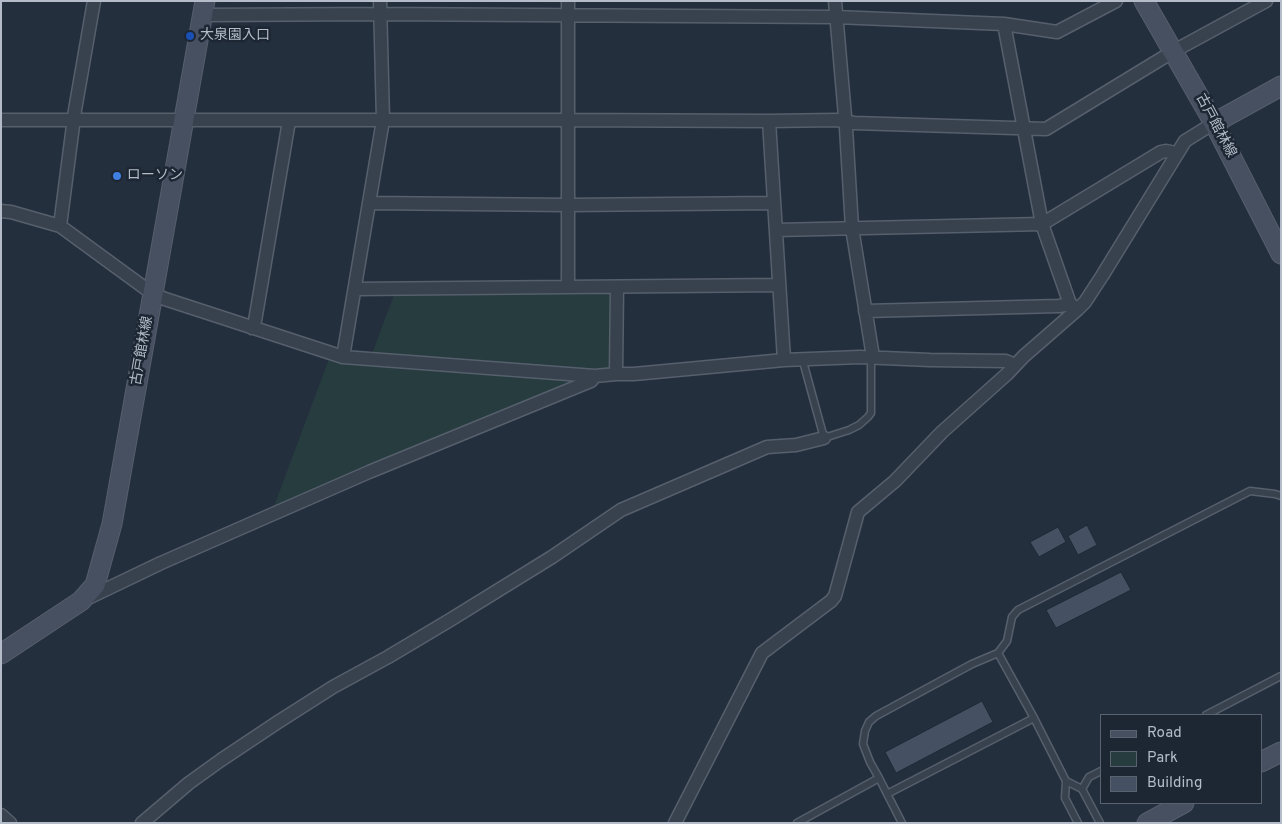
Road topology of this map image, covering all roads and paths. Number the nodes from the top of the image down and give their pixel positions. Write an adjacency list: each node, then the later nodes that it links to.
1 (94, 1): 16 (street)
2 (380, 1): 9 (street)
3 (568, 1): 10 (street)
4 (835, 1): 11 (street)
5 (1116, 1): 12 (street)
6 (1144, 1): 13 (main road, 古戸館林線)
7 (1266, 1): 13 (street)
8 (203, 8): 9 (street); 17 (main road, 古戸館林線)
9 (381, 14): 10 (street); 18 (street)
10 (568, 16): 11 (street); 19 (street)
11 (836, 17): 12 (street); 22 (street)
12 (1004, 24): 24 (street)
13 (1174, 51): 23 (main road, 古戸館林線); 24 (street)
14 (1281, 86): 23 (main road)
15 (1, 120): 16 (street)
16 (74, 120): 17 (street); 31 (street)
17 (183, 120): 20 (street); 39 (main road, 古戸館林線)
18 (383, 120): 19 (street); 20 (street); 26 (street)
19 (568, 120): 21 (street); 28 (street)
20 (289, 121): 42 (street)
21 (769, 121): 22 (street); 27 (street)
22 (845, 121): 24 (street); 32 (street)
23 (1214, 124): 25 (street); 34 (main road, 古戸館林線)
24 (1024, 128): 30 (street)
25 (1176, 153): 30 (street); 40 (street)
26 (369, 203): 28 (street); 38 (street)
27 (774, 203): 28 (street); 33 (street)
28 (568, 205): 36 (street)
29 (1, 211): 31 (street)
30 (1042, 224): 32 (street); 40 (street)
31 (60, 226): 39 (street)
32 (852, 228): 33 (street); 41 (street)
33 (776, 230): 35 (street)
34 (1281, 254)
35 (779, 285): 37 (street); 45 (street)
36 (568, 287): 37 (street); 38 (street)
37 (617, 287): 48 (street)
38 (355, 289): 43 (street)
39 (153, 294): 42 (street); 52 (main road, 古戸館林線)
40 (1074, 307): 41 (street); 47 (street)
41 (866, 311): 44 (street)
42 (252, 328): 43 (street)
43 (343, 357): 49 (street)
44 (873, 357): 46 (street); 47 (street); 50 (lane)
45 (784, 360): 46 (street); 48 (street)
46 (804, 360): 50 (lane)
47 (1015, 365): 69 (street)
48 (616, 374): 49 (street)
49 (595, 376): 52 (street)
50 (824, 438): 68 (street)
51 (1281, 496): 53 (lane)
52 (81, 601): 54 (main road, 古戸館林線)
53 (998, 652): 57 (lane); 61 (lane)
54 (1, 654)
55 (1281, 676): 56 (lane)
56 (1208, 714)
57 (1034, 718): 62 (lane); 64 (lane)
58 (1281, 752): 59 (main road)
59 (1262, 762)
60 (1100, 772): 63 (lane)
61 (879, 778): 64 (lane); 70 (lane)
62 (1066, 781): 63 (lane); 72 (lane)
63 (1082, 789): 73 (lane)
64 (888, 794): 71 (lane)
65 (1182, 804): 74 (main road)
66 (1, 815): 67 (street)
67 (10, 823)
68 (142, 823)
69 (675, 823)
70 (797, 823)
71 (902, 823)
72 (1078, 823)
73 (1100, 823)
74 (1147, 823)

